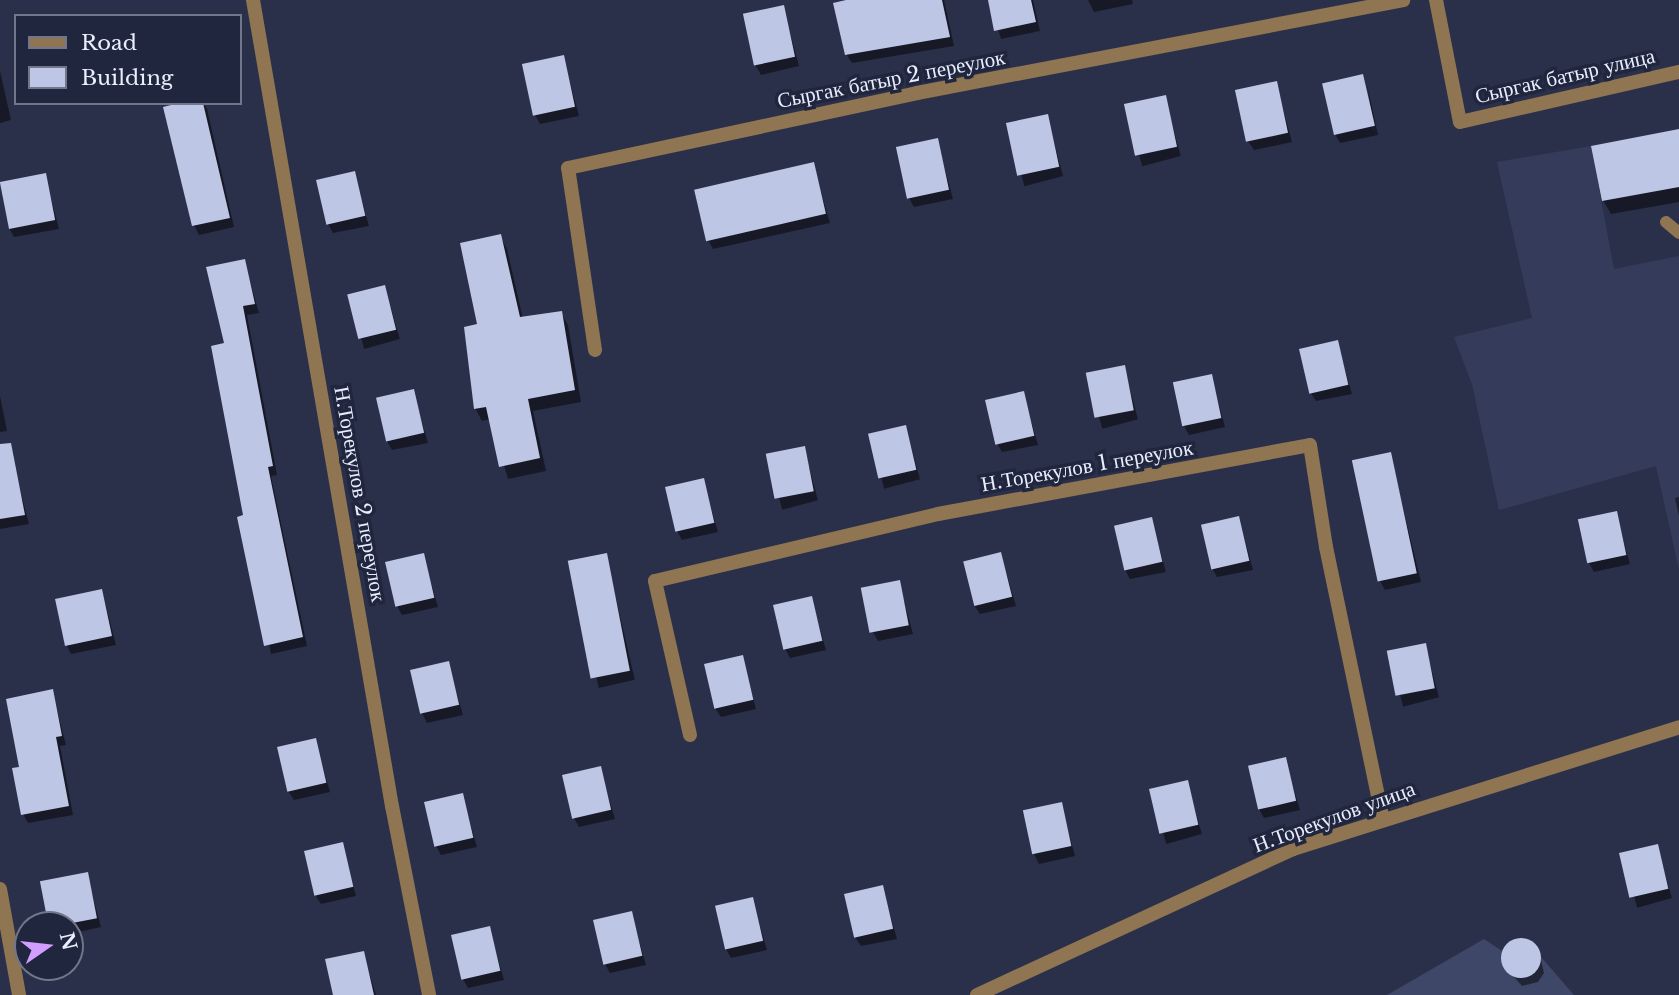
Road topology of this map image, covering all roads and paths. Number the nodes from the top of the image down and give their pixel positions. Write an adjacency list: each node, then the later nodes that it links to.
1 (253, 0): 13 (street, Н.Торекулов 2 переулок)
2 (1403, 0): 7 (street, Сыргак батыр 2 переулок)
3 (1436, 0): 4 (street, Сыргак батыр улица)
4 (1679, 72)
5 (1666, 222): 6 (lane)
6 (1679, 233)
7 (595, 350)
8 (1679, 727): 10 (street, Н.Торекулов улица)
9 (690, 735): 10 (street, Н.Торекулов 1 переулок)
10 (1383, 819): 14 (street, Н.Торекулов улица)
11 (0, 889): 12 (street)
12 (19, 995)
13 (429, 995)
14 (977, 995)

